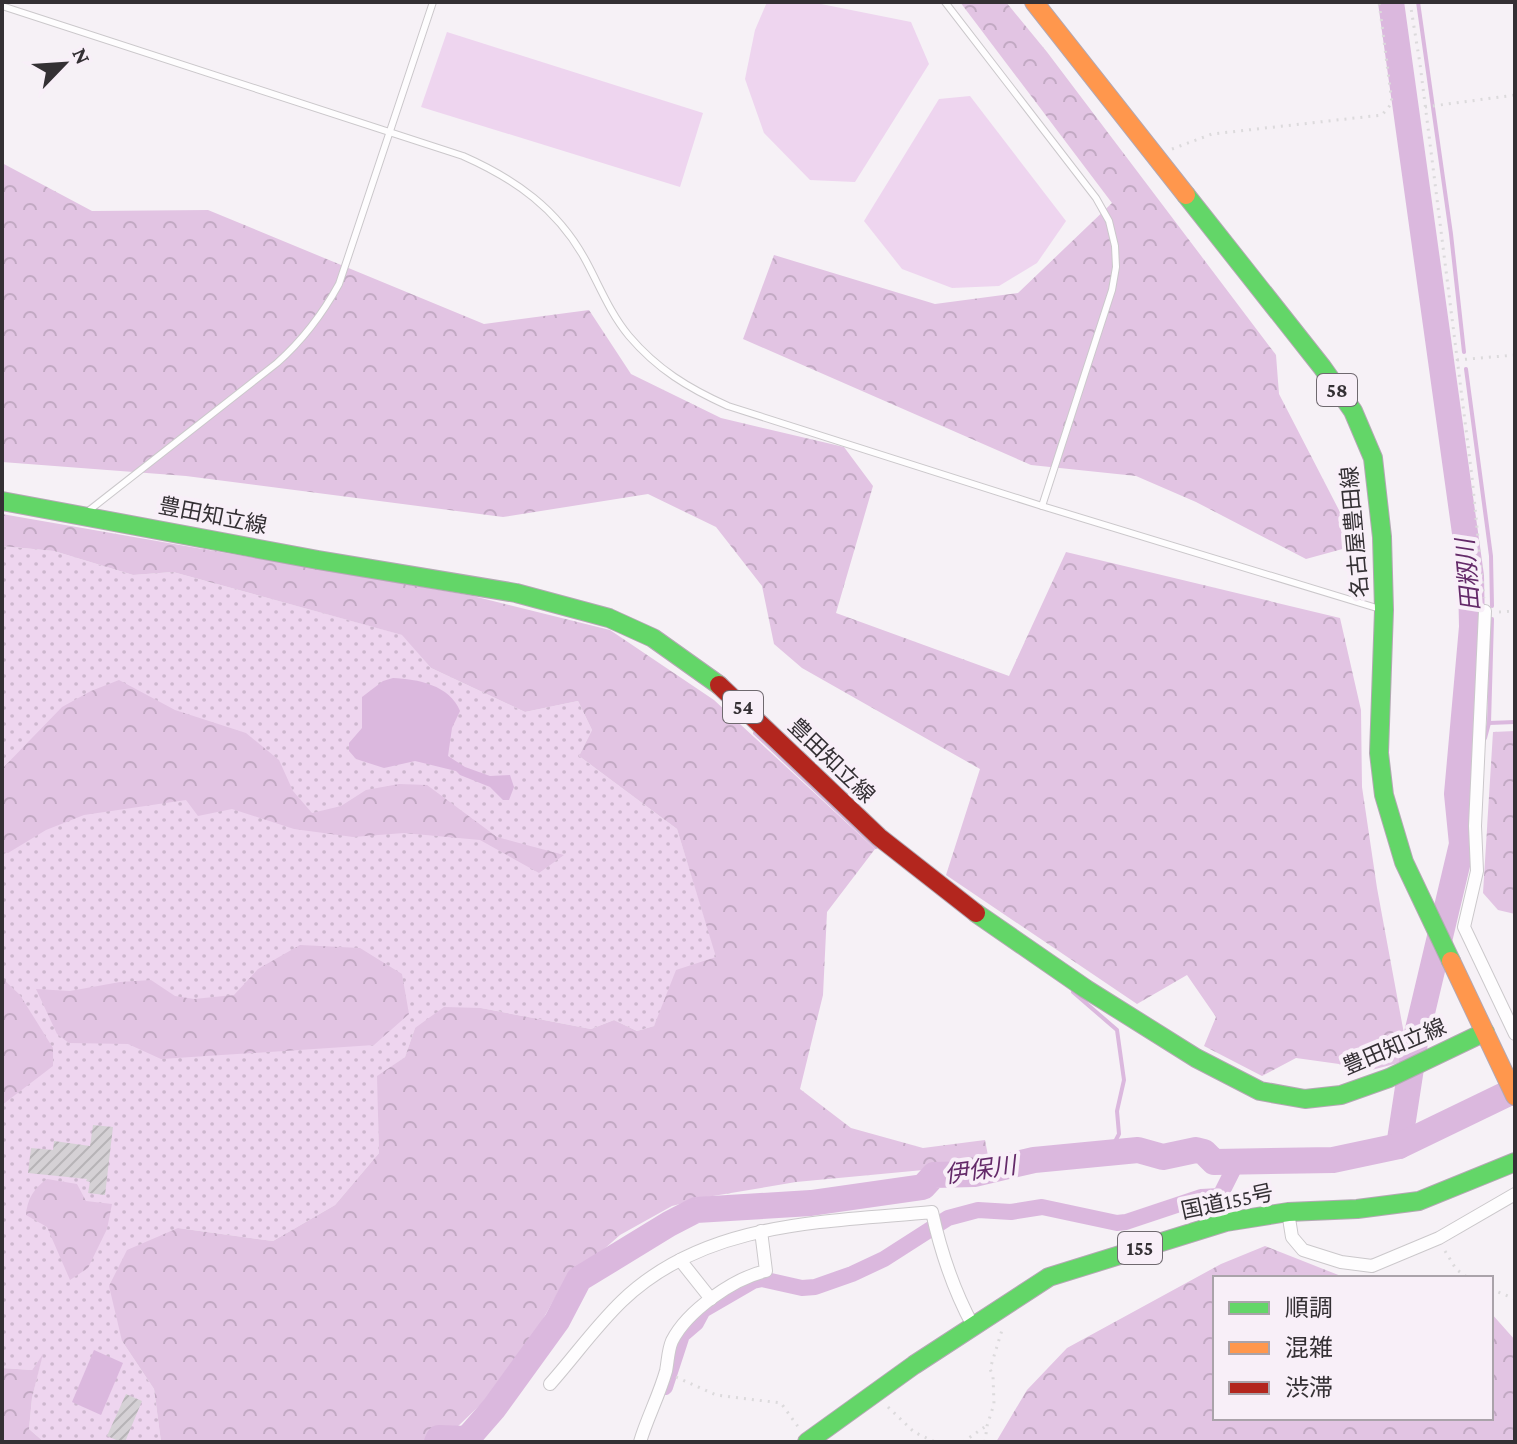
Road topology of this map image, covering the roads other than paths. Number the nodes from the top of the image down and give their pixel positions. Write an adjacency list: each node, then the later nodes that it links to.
1 (433, 2): 5 (lane)
2 (945, 2): 7 (lane)
3 (1034, 2): 9 (main road, 名古屋豊田線 / 58)
4 (2, 6): 5 (lane)
5 (389, 131): 7 (lane); 8 (lane)
6 (2, 501): 8 (main road, 豊田知立線 / 54)
7 (1042, 506): 9 (lane)
8 (83, 515): 11 (main road, 豊田知立線 / 54)
9 (1384, 610): 11 (main road, 名古屋豊田線 / 58)
10 (1485, 611): 12 (street)
11 (1485, 1032): 13 (main road, 名古屋豊田線 / 58)
12 (1515, 1034)
13 (1515, 1096)
14 (1515, 1162): 16 (main road, 国道155号 / 155)
15 (1515, 1194): 16 (street)
16 (1288, 1212): 20 (main road, 国道155号 / 155)
17 (761, 1231): 18 (street); 19 (street); 20 (street)
18 (680, 1260): 19 (street); 21 (street)
19 (711, 1299): 23 (street)
20 (973, 1326): 22 (main road, 国道155号 / 155)
21 (550, 1384)
22 (808, 1441)
23 (640, 1442)

